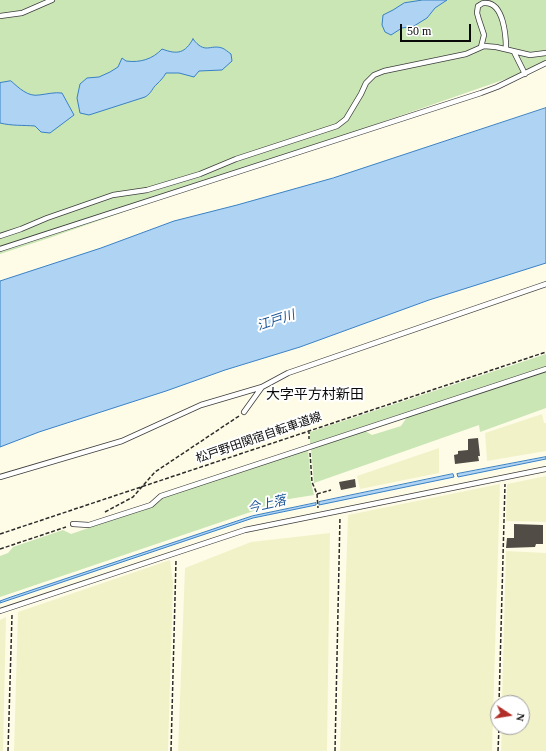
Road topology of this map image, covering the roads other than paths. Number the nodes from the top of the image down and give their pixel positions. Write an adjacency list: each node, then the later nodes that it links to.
1 (52, 0): 3 (lane)
2 (481, 2): 4 (lane); 5 (lane)
3 (0, 16)
4 (481, 47): 5 (lane); 10 (lane)
5 (506, 49): 6 (lane)
6 (514, 52): 7 (lane); 9 (lane)
7 (546, 52)
8 (546, 63): 9 (lane)
9 (525, 74): 11 (lane)
10 (0, 236)
11 (0, 249)
12 (546, 284): 14 (lane)
13 (546, 369): 18 (lane)
14 (262, 387): 15 (lane); 17 (lane)
15 (244, 412)
16 (546, 469): 19 (lane)
17 (0, 477)
18 (73, 524)
19 (0, 611)

